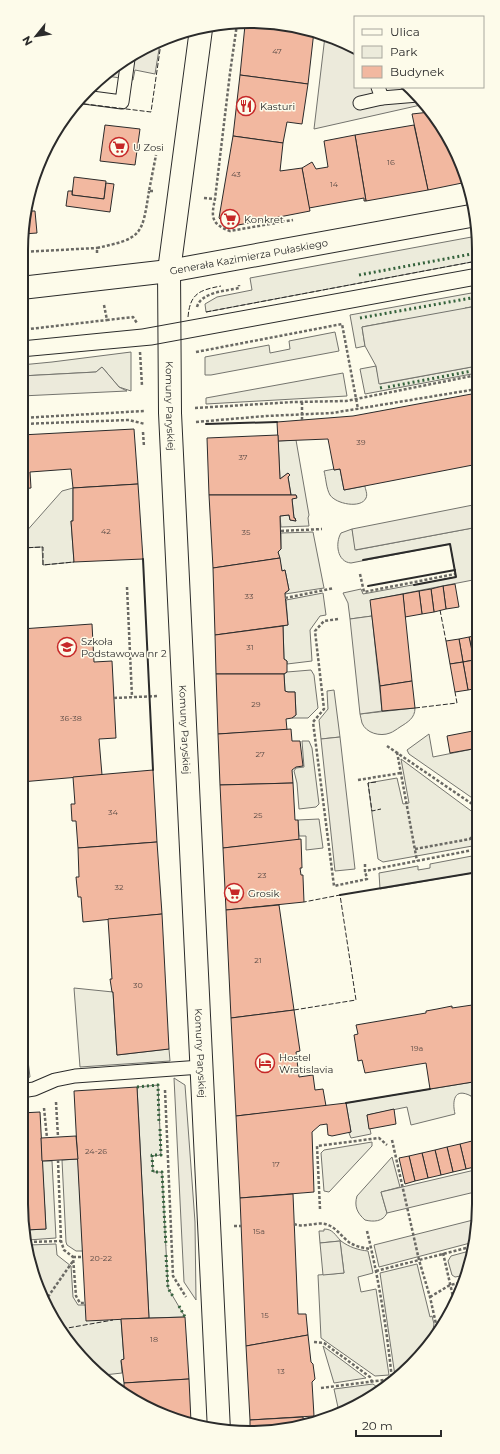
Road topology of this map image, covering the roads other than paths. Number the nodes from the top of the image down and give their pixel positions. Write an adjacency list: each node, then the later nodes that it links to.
1 (200, 34): 8 (street, Komuny Paryskiej)
2 (127, 65): 5 (lane)
3 (380, 92): 4 (lane); 6 (lane)
4 (409, 95)
5 (89, 98)
6 (360, 104)
7 (469, 216): 8 (street, Generała Kazimierza Pułaskiego)
8 (169, 271): 9 (street, Generała Kazimierza Pułaskiego); 10 (street, Komuny Paryskiej)
9 (28, 287)
10 (201, 1067): 11 (lane); 12 (street, Komuny Paryskiej)
11 (28, 1090)
12 (219, 1424)

